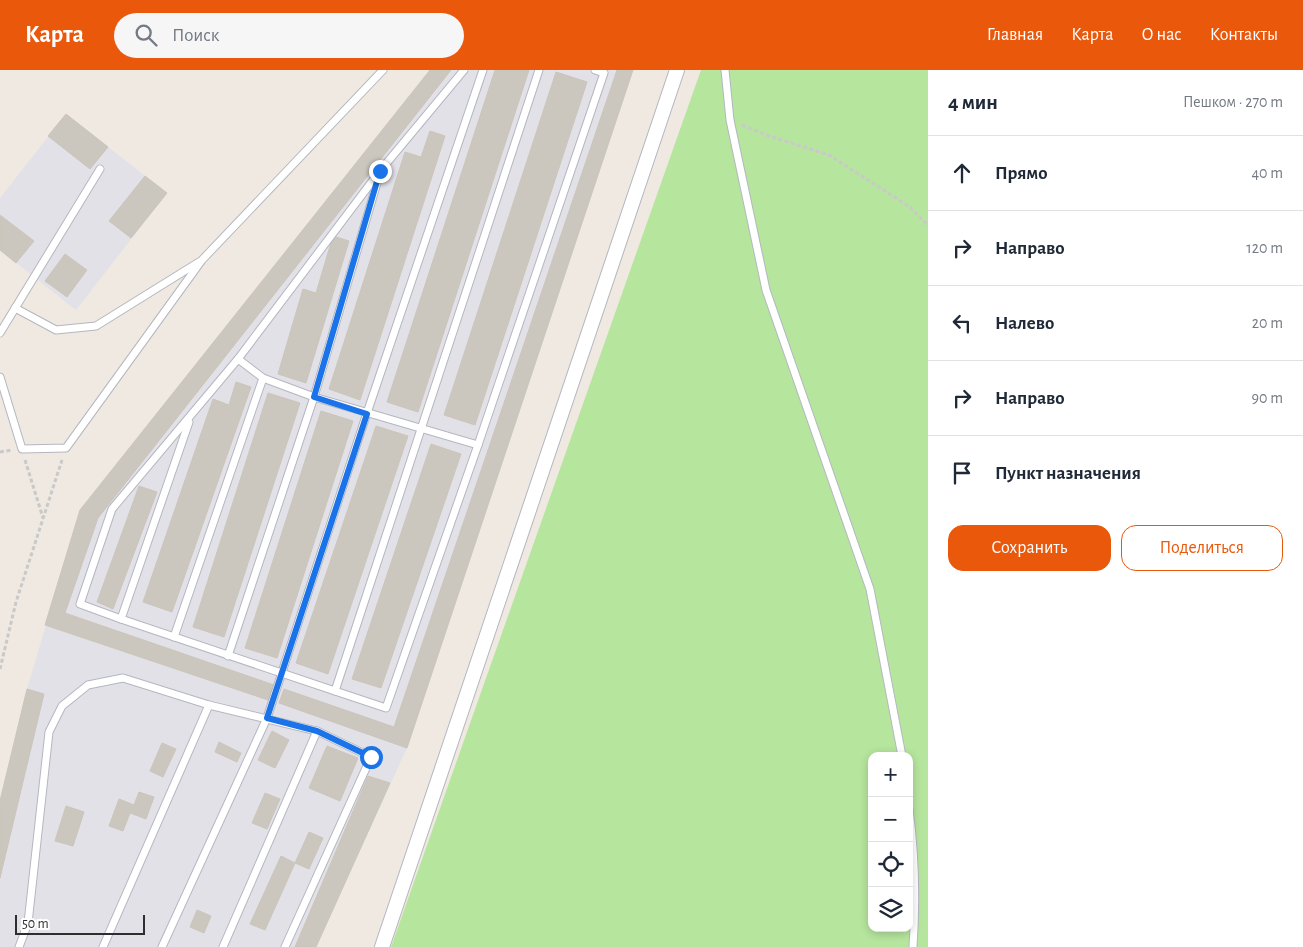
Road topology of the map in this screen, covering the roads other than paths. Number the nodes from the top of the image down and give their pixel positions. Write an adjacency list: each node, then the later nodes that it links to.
1 (382, 70): 10 (lane)
2 (464, 70): 9 (lane)
3 (483, 70): 17 (lane)
4 (539, 70): 19 (lane)
5 (596, 70): 20 (lane)
6 (677, 70): 36 (street)
7 (724, 70): 29 (lane)
8 (100, 169): 11 (lane)
9 (380, 171): 13 (lane); 16 (lane)
10 (202, 260): 11 (lane); 14 (lane)
11 (16, 308): 12 (lane)
12 (0, 333)
13 (238, 359): 15 (lane); 18 (lane)
14 (0, 377)
15 (263, 378): 16 (lane); 22 (lane)
16 (314, 397): 17 (lane); 23 (lane)
17 (367, 414): 19 (lane); 24 (lane)
18 (191, 417): 21 (lane); 21 (lane)
19 (422, 428): 20 (lane); 25 (lane)
20 (478, 445): 25 (lane)
21 (121, 619): 22 (lane)
22 (174, 637): 23 (lane)
23 (228, 656): 24 (lane)
24 (282, 673): 25 (lane); 27 (lane)
25 (335, 691)
26 (209, 705): 27 (lane); 31 (lane); 32 (lane)
27 (267, 718): 28 (lane); 33 (lane)
28 (317, 731): 34 (lane); 35 (lane)
29 (901, 752)
30 (913, 838): 37 (lane)
31 (20, 947)
32 (103, 947)
33 (162, 947)
34 (223, 947)
35 (285, 947)
36 (382, 947)
37 (913, 947)

